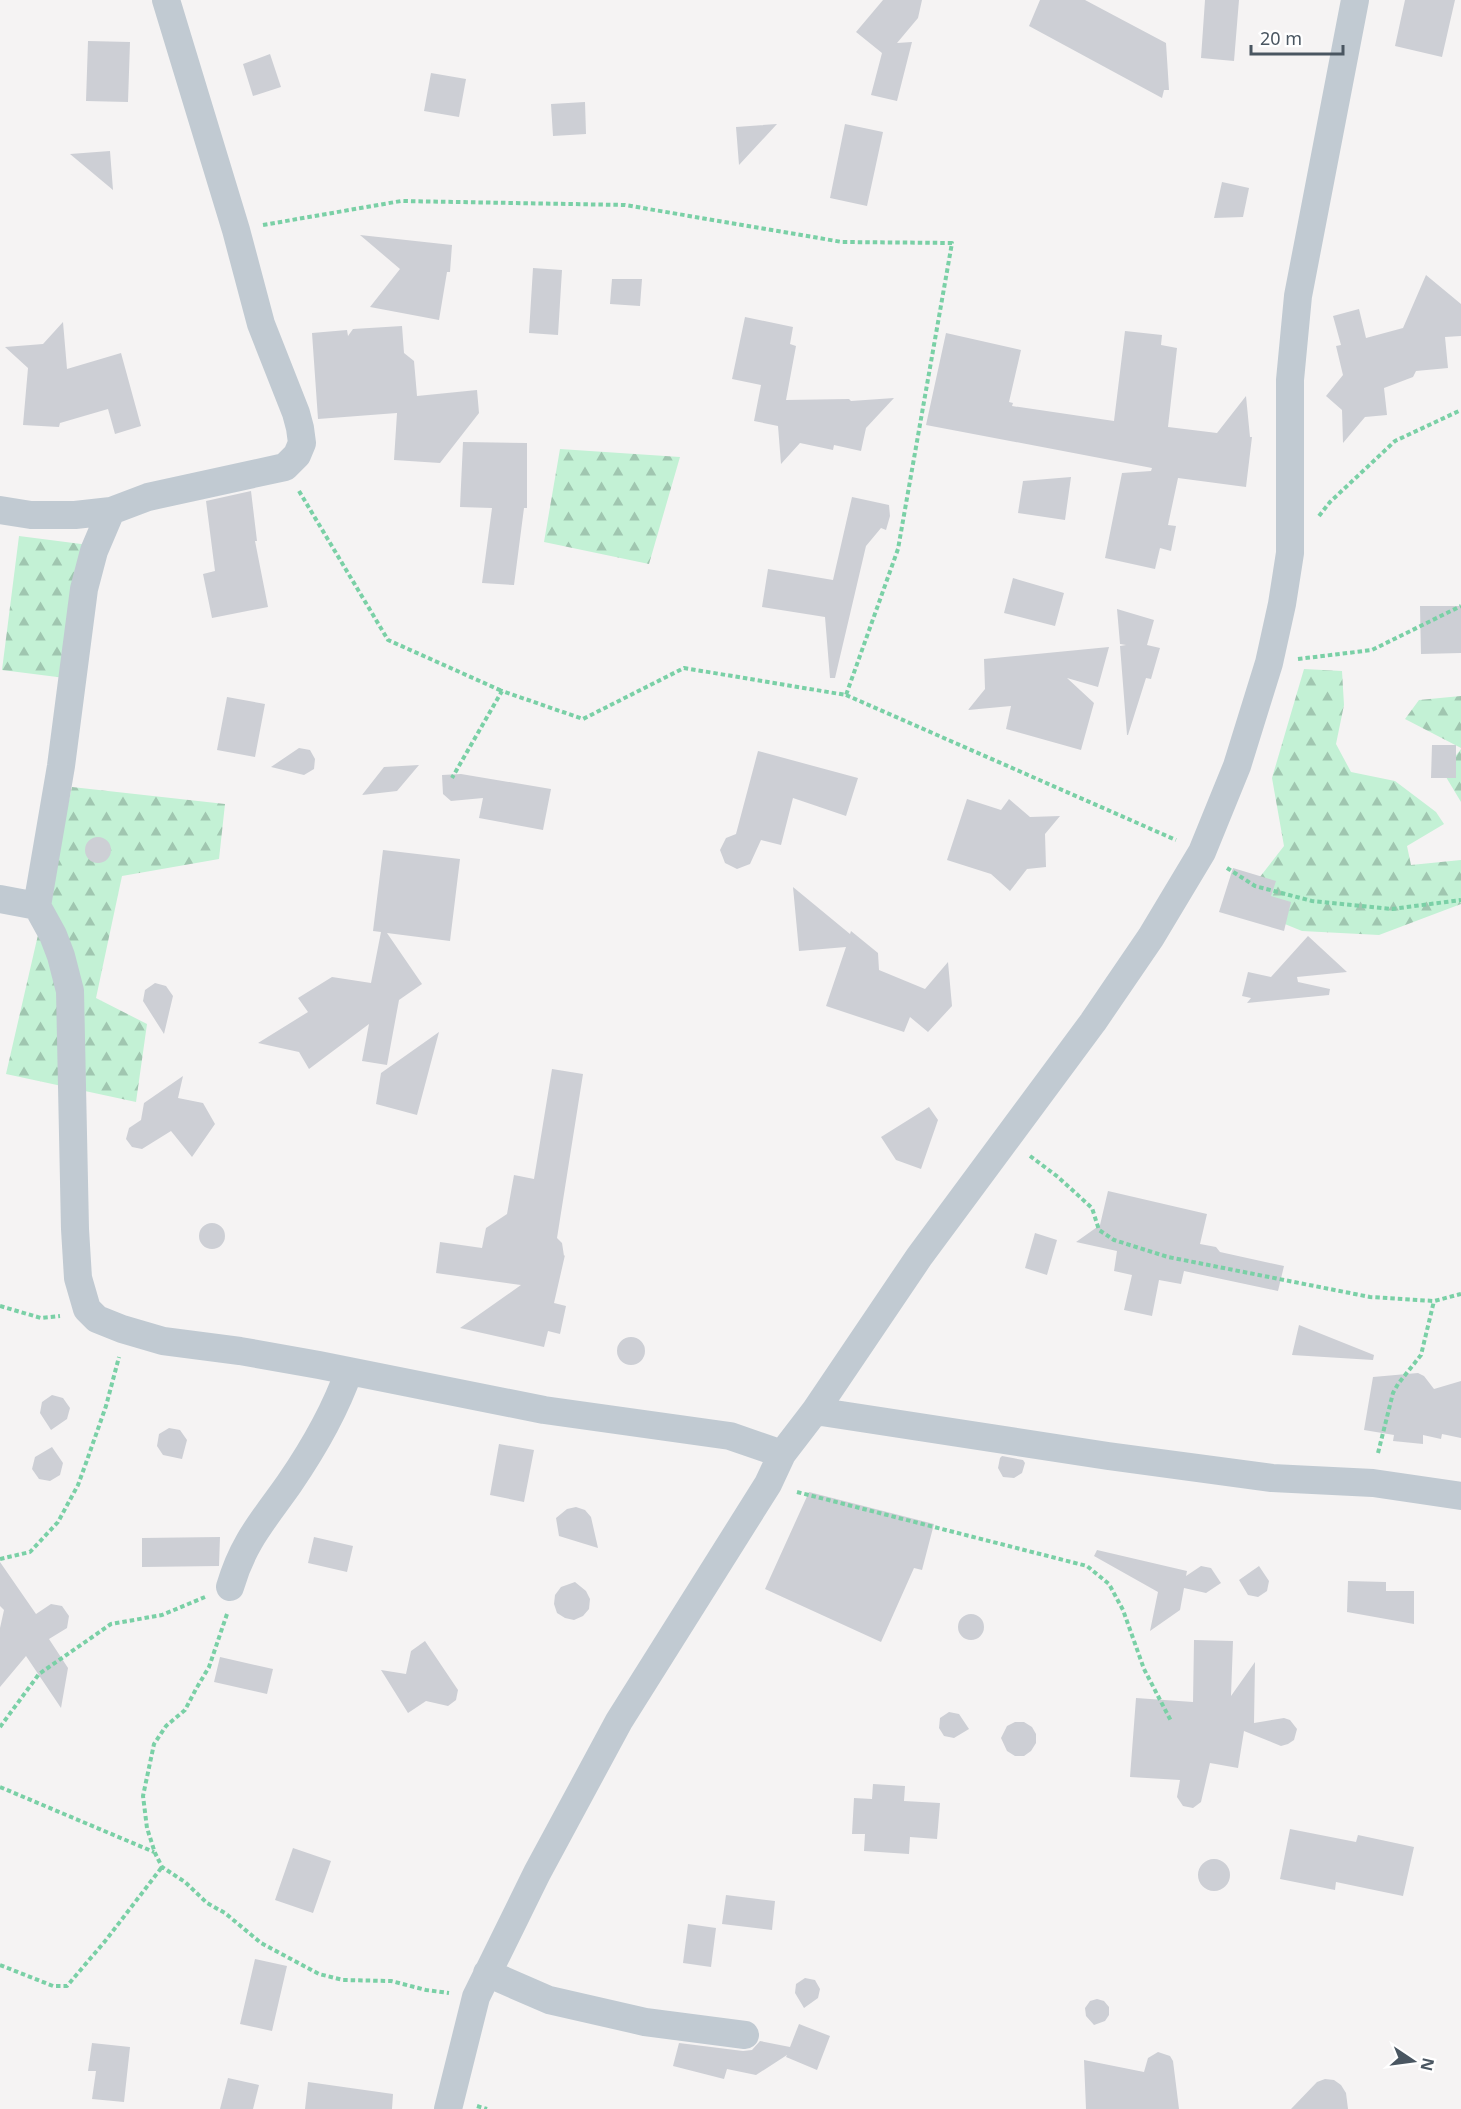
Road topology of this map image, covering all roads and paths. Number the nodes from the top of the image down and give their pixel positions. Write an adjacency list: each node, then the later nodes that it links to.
1 (166, 0): 3 (street)
2 (1355, 0): 8 (street)
3 (236, 230): 5 (street); 12 (path)
4 (1461, 410): 8 (path)
5 (285, 467): 7 (street); 11 (path)
6 (0, 510): 7 (street)
7 (111, 511): 17 (street)
8 (1290, 553): 10 (street)
9 (1461, 606): 10 (path)
10 (1269, 663): 14 (street)
11 (502, 691): 12 (path); 13 (path)
12 (846, 695): 14 (path)
13 (452, 778)
14 (1202, 852): 16 (path); 18 (street)
15 (0, 898): 17 (street)
16 (1461, 900)
17 (37, 906): 22 (street)
18 (1007, 1140): 20 (path); 25 (street)
19 (1461, 1294): 20 (path)
20 (1434, 1301): 27 (path)
21 (0, 1306): 22 (path)
22 (87, 1309): 23 (street)
23 (122, 1329): 24 (street); 30 (path)
24 (349, 1371): 26 (street); 31 (street)
25 (815, 1411): 26 (street); 27 (street)
26 (782, 1454): 28 (street)
27 (1373, 1483): 29 (street)
28 (768, 1484): 32 (path); 38 (street)
29 (1461, 1496)
30 (0, 1559)
31 (230, 1587): 33 (path); 35 (path)
32 (1171, 1721)
33 (0, 1727)
34 (0, 1787): 35 (path)
35 (155, 1853): 36 (path)
36 (162, 1867): 37 (path); 38 (path)
37 (0, 1965)
38 (482, 1985): 39 (street); 40 (street)
39 (746, 2035)
40 (448, 2109)

